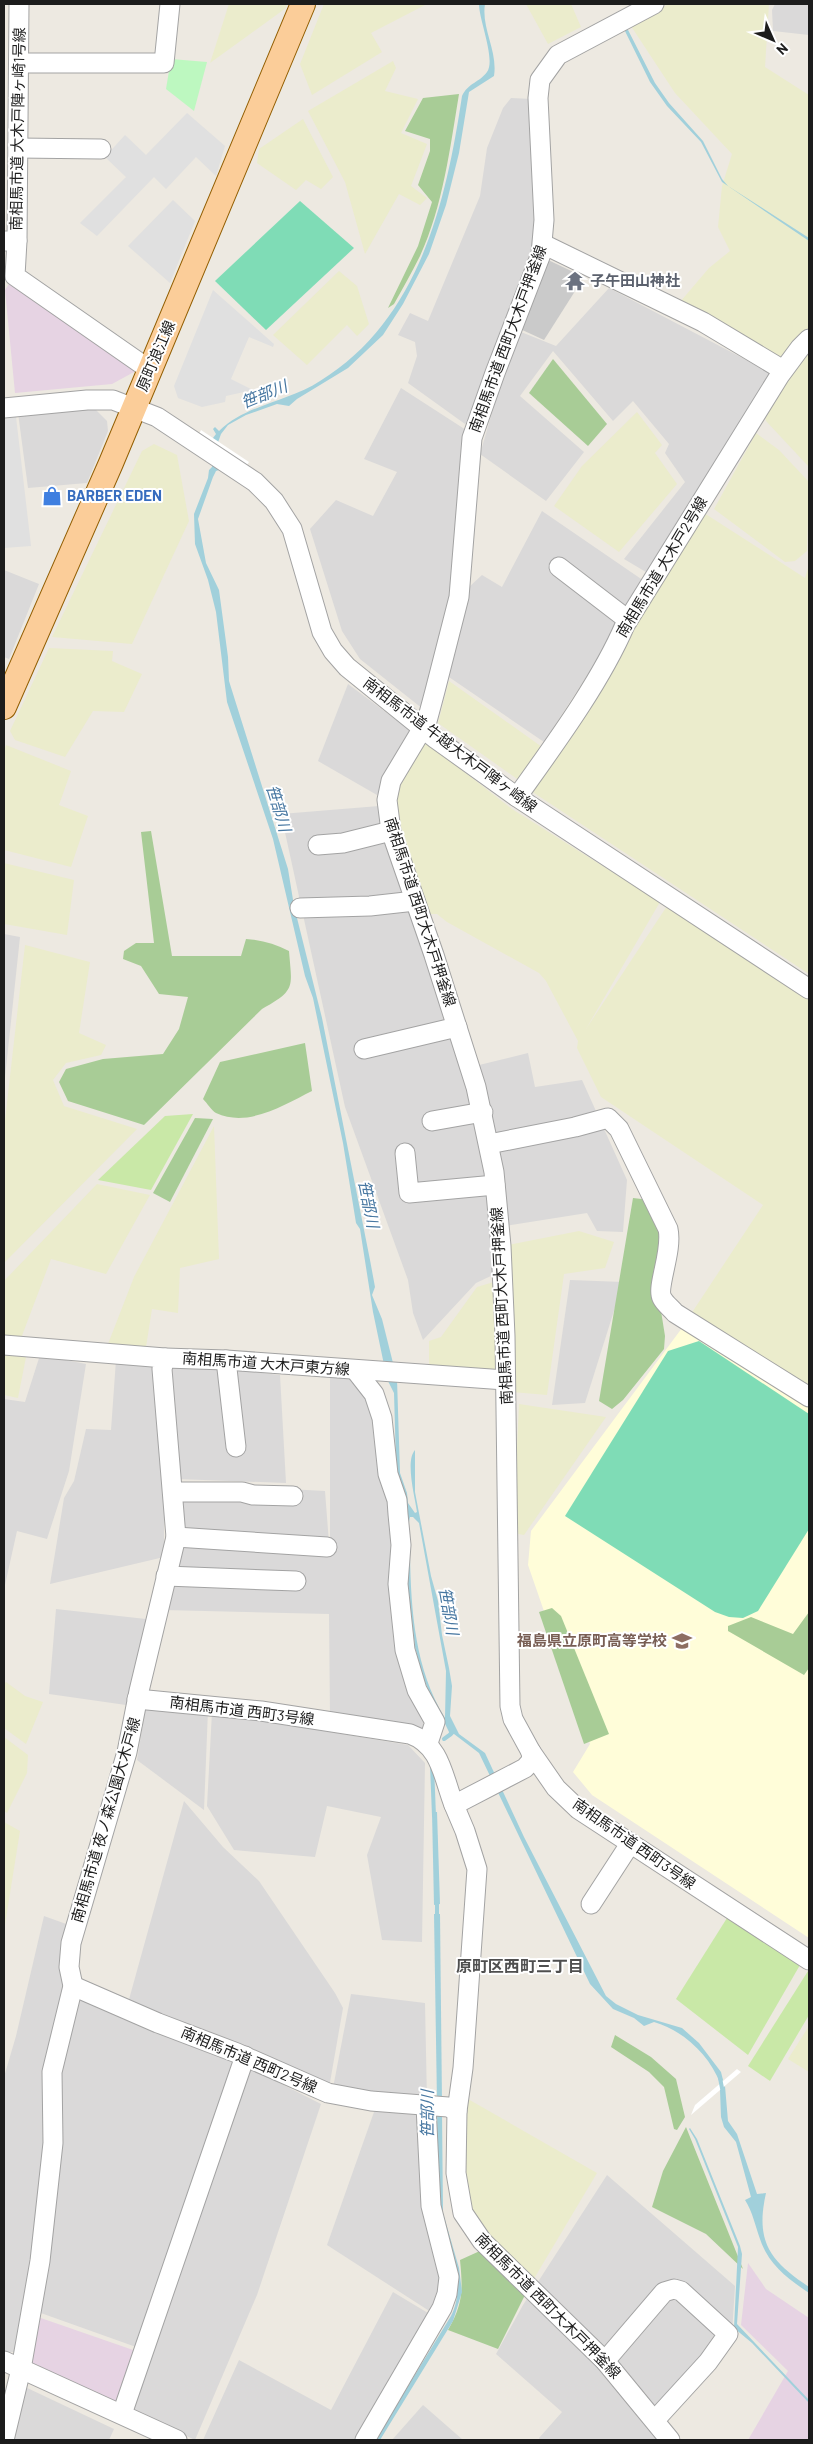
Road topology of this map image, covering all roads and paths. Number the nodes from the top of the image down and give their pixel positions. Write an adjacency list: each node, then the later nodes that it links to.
1 (19, 4): 5 (street, 南相馬市道 大木戸陣ヶ崎1号線)
2 (170, 4): 5 (street)
3 (303, 4): 11 (main road, 原町浪江線)
4 (654, 4): 9 (street, 南相馬市道 西町大木戸押釜線)
5 (20, 63): 6 (street, 南相馬市道 大木戸陣ヶ崎1号線)
6 (18, 148): 7 (street); 8 (street, 南相馬市道 大木戸陣ヶ崎1号線)
7 (101, 149)
8 (10, 241): 11 (street, 南相馬市道 大木戸陣ヶ崎1号線)
9 (543, 244): 12 (street); 18 (street, 南相馬市道 西町大木戸押釜線)
10 (809, 339): 12 (street, 南相馬市道 大木戸2号線)
11 (150, 370): 13 (main road, 原町浪江線)
12 (783, 370): 16 (street, 南相馬市道 大木戸2号線)
13 (134, 407): 14 (street, 南相馬市道 牛越大木戸陣ヶ崎線); 17 (main road, 原町浪江線); 18 (street, 南相馬市道 牛越大木戸陣ヶ崎線)
14 (4, 408)
15 (559, 567): 16 (street)
16 (628, 620): 19 (street, 南相馬市道 大木戸2号線)
17 (4, 707)
18 (423, 728): 19 (street, 南相馬市道 牛越大木戸陣ヶ崎線); 20 (street, 南相馬市道 西町大木戸押釜線)
19 (516, 797): 24 (street, 南相馬市道 牛越大木戸陣ヶ崎線)
20 (391, 831): 21 (street); 22 (street, 南相馬市道 西町大木戸押釜線)
21 (318, 845)
22 (414, 901): 23 (street); 25 (street, 南相馬市道 西町大木戸押釜線)
23 (300, 908)
24 (809, 988)
25 (457, 1027): 26 (street); 27 (street, 南相馬市道 西町大木戸押釜線)
26 (364, 1049)
27 (483, 1112): 28 (street); 29 (street, 南相馬市道 西町大木戸押釜線)
28 (432, 1121)
29 (489, 1144): 31 (street, 南相馬市道 西町大木戸押釜線); 37 (street)
30 (406, 1153): 31 (street)
31 (495, 1185): 36 (street, 南相馬市道 西町大木戸押釜線)
32 (4, 1346): 33 (street)
33 (165, 1358): 34 (street, 南相馬市道 大木戸東方線); 39 (street, 南相馬市道 夜ノ森公園大木戸線)
34 (226, 1360): 35 (street, 南相馬市道 大木戸東方線); 38 (street)
35 (361, 1372): 36 (street, 南相馬市道 大木戸東方線); 46 (street)
36 (505, 1380): 47 (street, 南相馬市道 西町大木戸押釜線)
37 (809, 1397)
38 (236, 1447)
39 (173, 1492): 40 (street); 41 (street, 南相馬市道 夜ノ森公園大木戸線)
40 (293, 1496)
41 (176, 1537): 42 (street); 43 (street, 南相馬市道 夜ノ森公園大木戸線)
42 (327, 1548)
43 (166, 1576): 44 (street); 45 (street, 南相馬市道 夜ノ森公園大木戸線)
44 (296, 1581)
45 (137, 1699): 46 (street, 南相馬市道 西町3号線); 52 (street, 南相馬市道 夜ノ森公園大木戸線)
46 (428, 1743): 48 (street)
47 (531, 1752): 48 (street); 49 (street, 南相馬市道 西町3号線)
48 (454, 1805): 54 (street, 南相馬市道 西町大木戸押釜線)
49 (630, 1844): 50 (street); 51 (street, 南相馬市道 西町3号線)
50 (591, 1904)
51 (809, 1960)
52 (73, 1986): 53 (street, 南相馬市道 西町2号線); 57 (street, 南相馬市道 夜ノ森公園大木戸線)
53 (245, 2056): 54 (street, 南相馬市道 西町2号線); 58 (street)
54 (441, 2108): 55 (street, 南相馬市道 西町大木戸押釜線); 62 (street)
55 (605, 2361): 59 (street, 南相馬市道 西町大木戸押釜線); 59 (street)
56 (4, 2362): 57 (street)
57 (21, 2369): 58 (street); 60 (street, 南相馬市道 夜ノ森公園大木戸線)
58 (122, 2414): 61 (street)
59 (655, 2420): 63 (street, 南相馬市道 西町大木戸押釜線)
60 (4, 2440)
61 (177, 2440)
62 (365, 2440)
63 (670, 2440)

